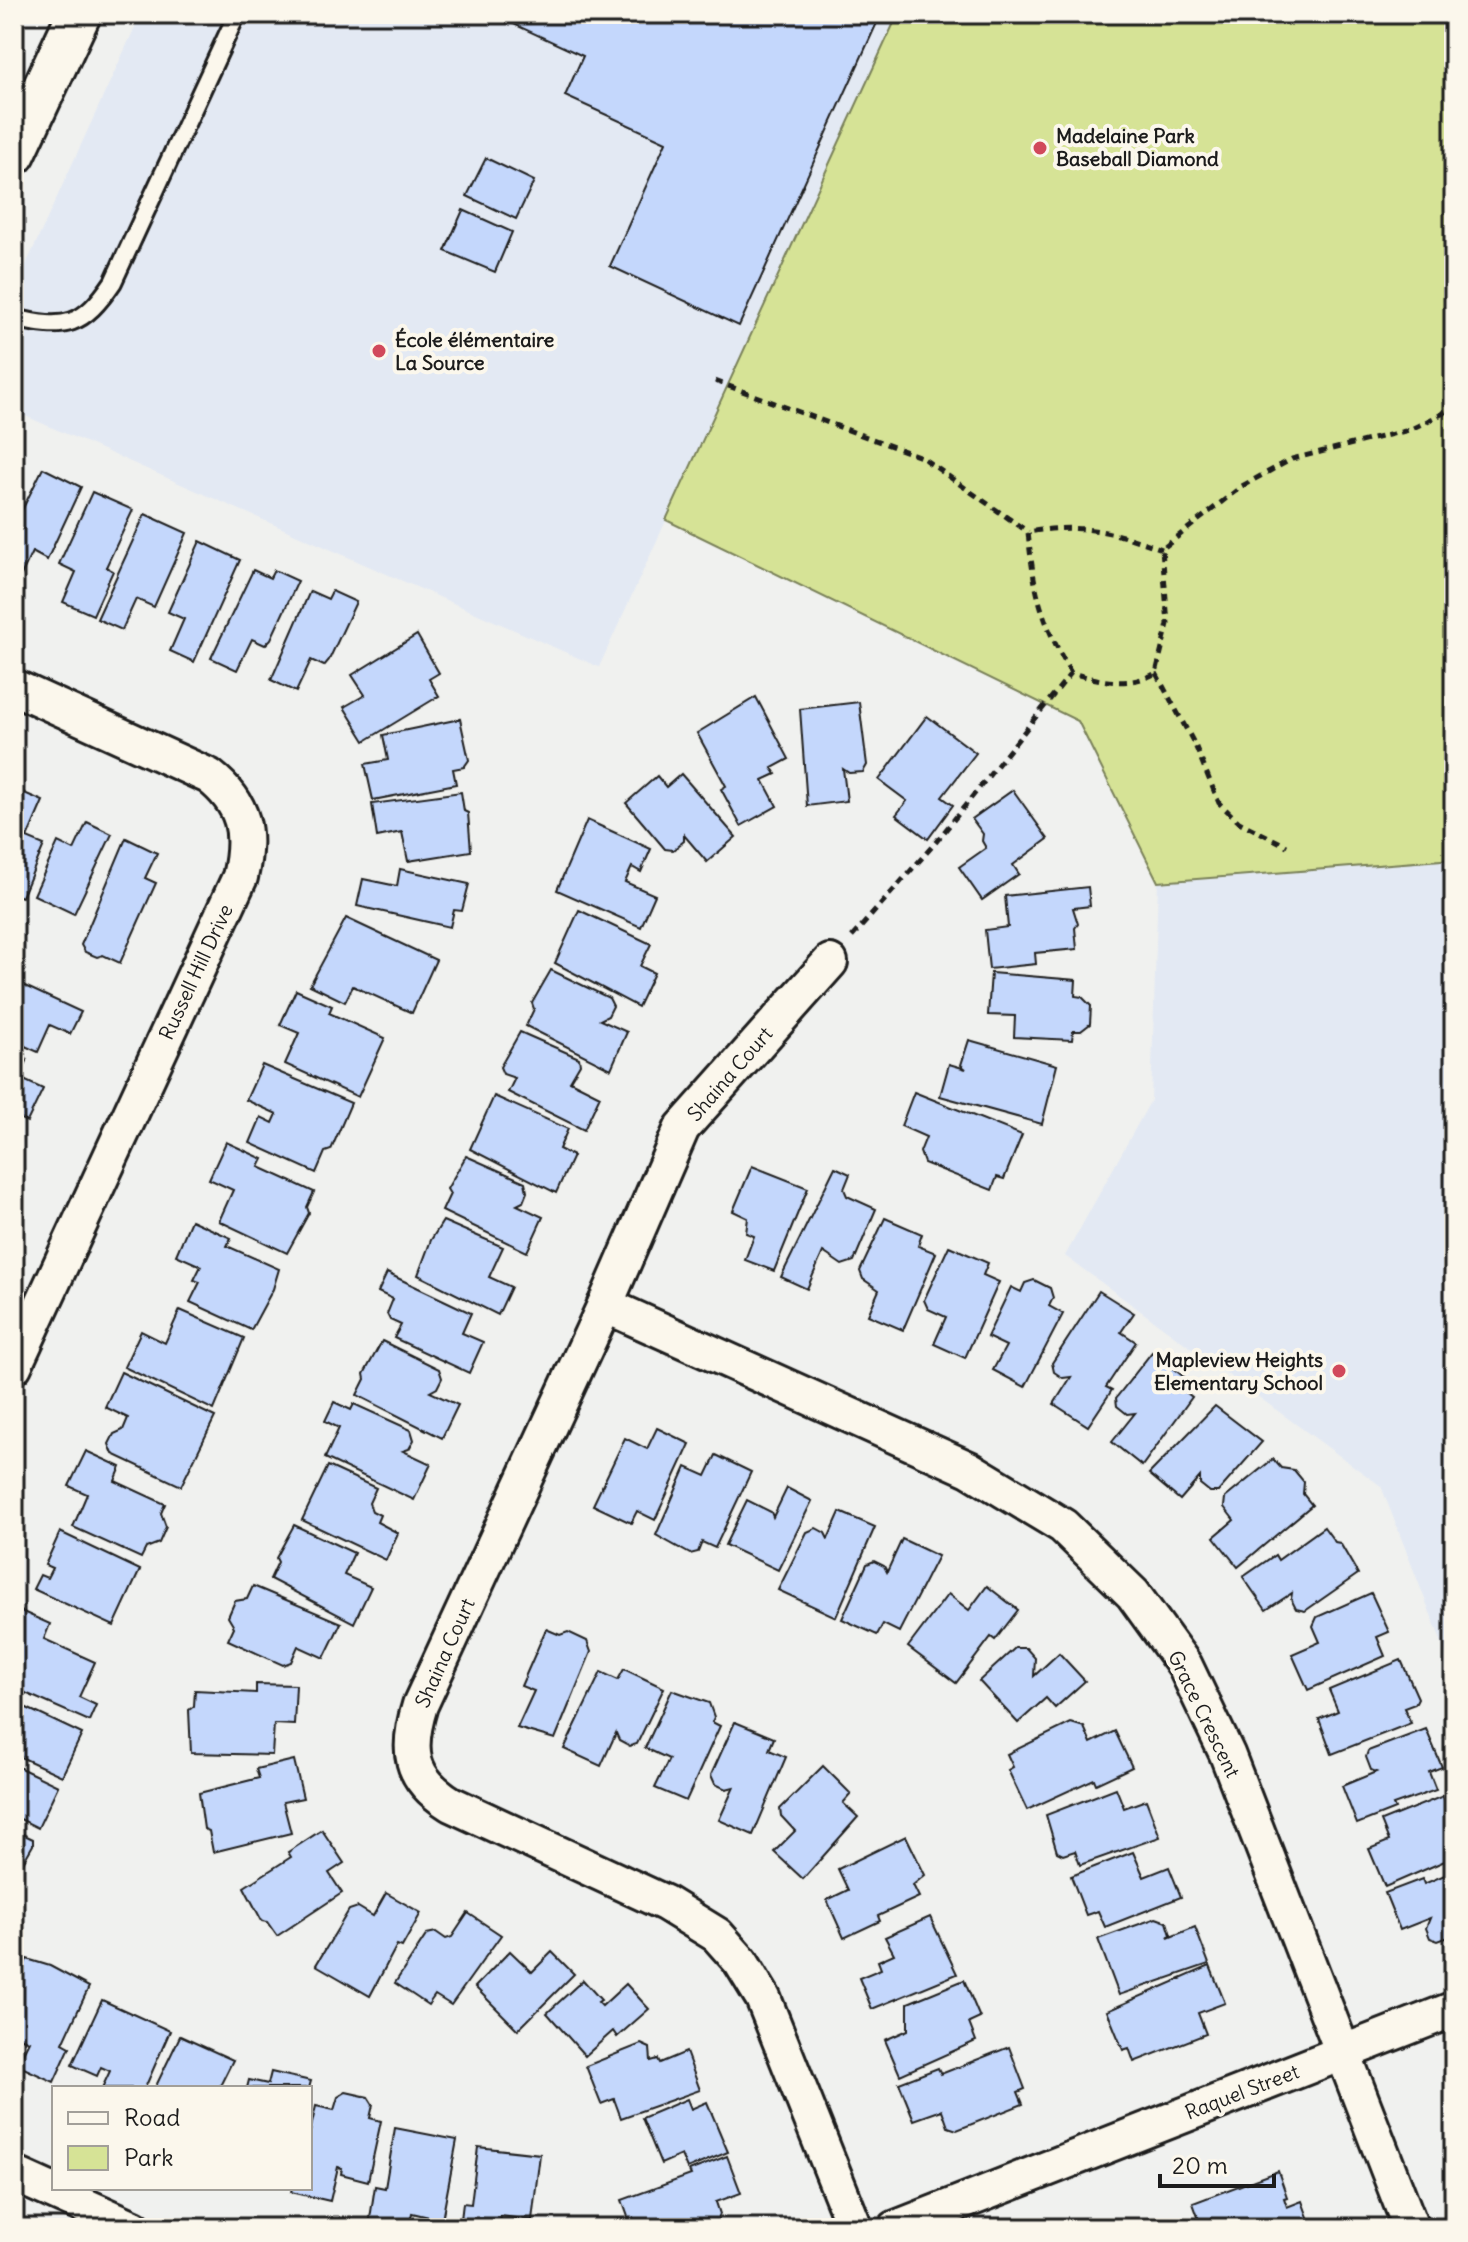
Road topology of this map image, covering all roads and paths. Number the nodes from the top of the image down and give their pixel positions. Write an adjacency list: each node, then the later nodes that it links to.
1 (79, 14): 3 (street)
2 (237, 14): 4 (lane)
3 (14, 153)
4 (14, 318)
5 (715, 381): 7 (path)
6 (1454, 408): 8 (path)
7 (1028, 532): 8 (path); 9 (path)
8 (1162, 549): 10 (path)
9 (1071, 673): 10 (path); 13 (path)
10 (1156, 673): 12 (path)
11 (14, 687): 15 (street, Russell Hill Drive)
12 (1287, 846)
13 (830, 962): 14 (street, Shaina Court)
14 (605, 1305): 17 (street, Grace Crescent); 20 (street, Shaina Court)
15 (14, 1366)
16 (1454, 2009): 17 (street, Raquel Street)
17 (1342, 2053): 21 (street, Raquel Street); 22 (street, Grace Crescent)
18 (14, 2174): 19 (street)
19 (134, 2228)
20 (855, 2228)
21 (896, 2228)
22 (1411, 2228)

